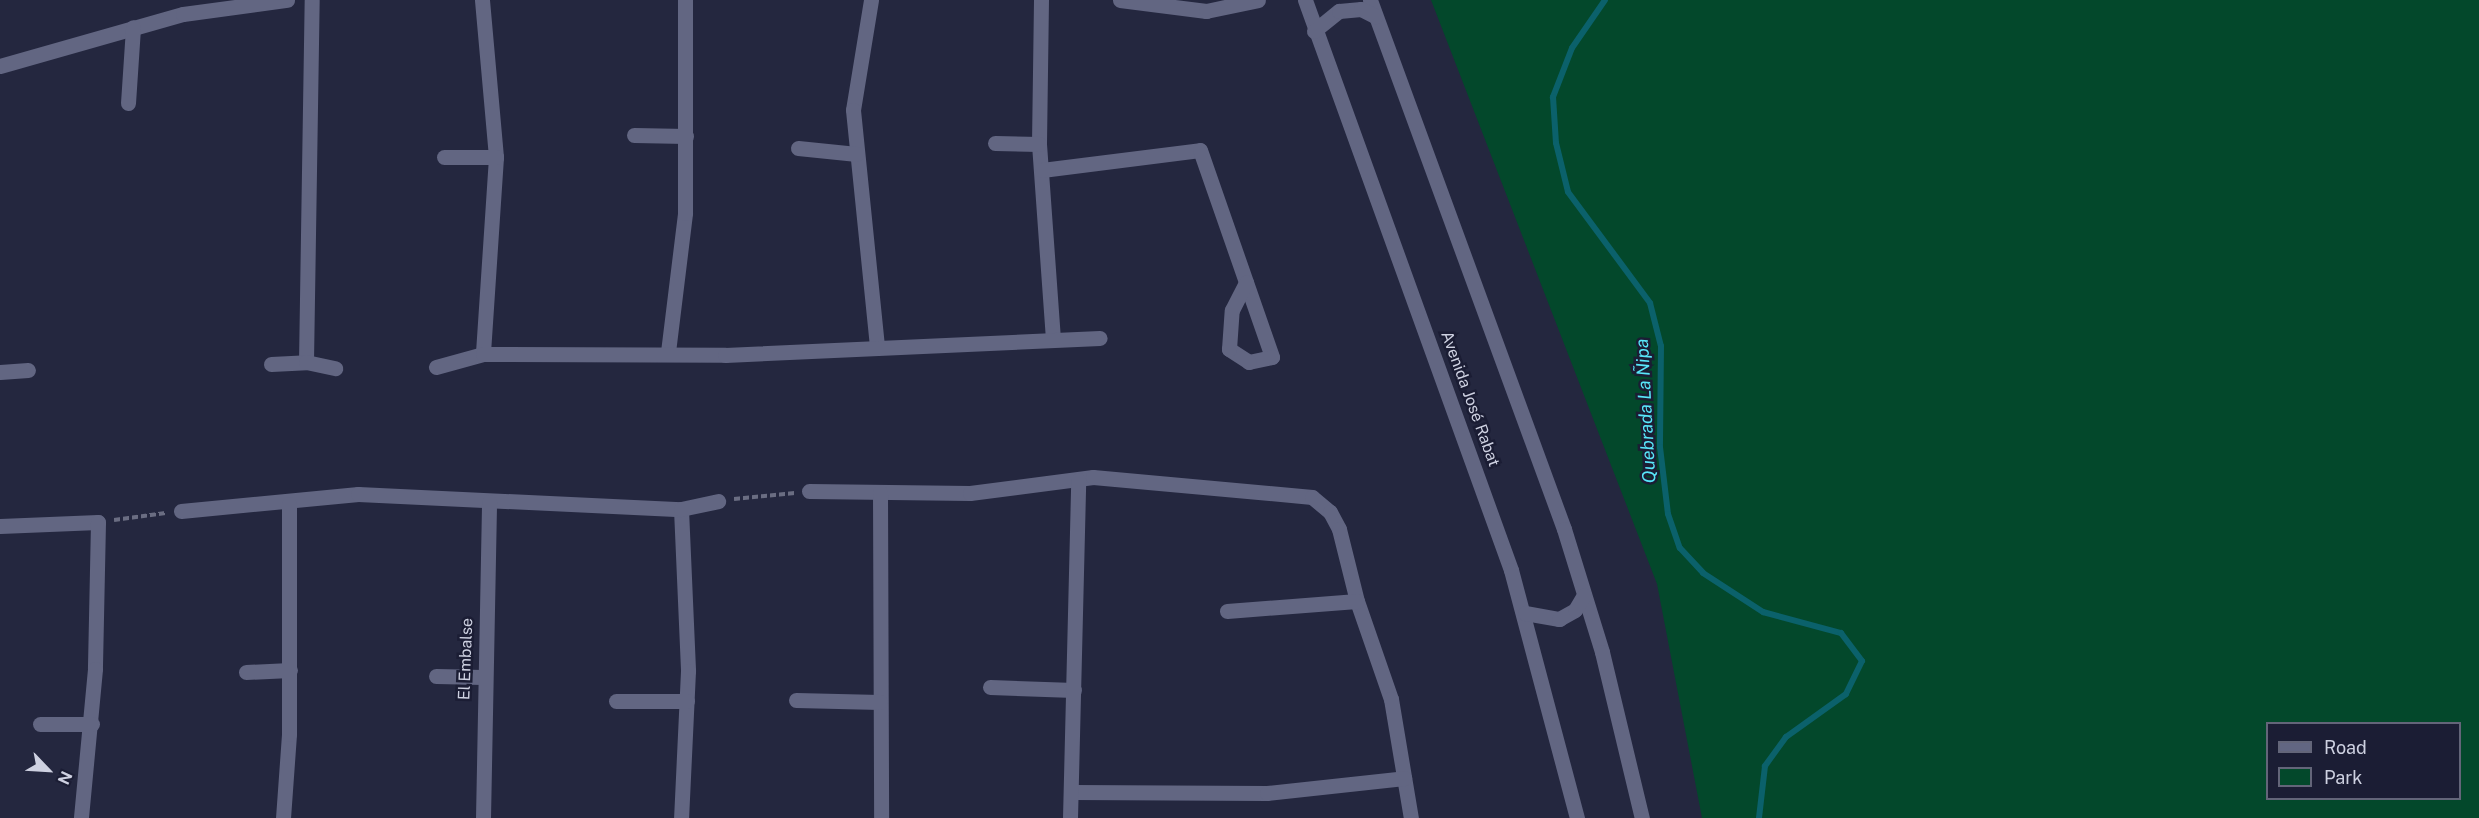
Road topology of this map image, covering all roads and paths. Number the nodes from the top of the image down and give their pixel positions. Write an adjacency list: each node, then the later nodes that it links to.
1 (287, 0): 12 (street)
2 (312, 0): 31 (street)
3 (482, 0): 23 (street)
4 (685, 0): 17 (street)
5 (871, 0): 21 (street)
6 (1041, 0): 19 (street)
7 (1120, 0): 8 (street)
8 (1258, 0)
9 (1305, 0): 13 (street, Avenida José Rabat)
10 (1370, 0): 11 (street)
11 (1375, 16): 13 (street); 47 (street)
12 (133, 27): 14 (street); 15 (street)
13 (1314, 31): 50 (street, Avenida José Rabat)
14 (0, 66)
15 (128, 103)
16 (634, 135): 17 (street)
17 (686, 136): 29 (street)
18 (995, 143): 19 (street)
19 (1039, 144): 24 (street)
20 (798, 148): 21 (street)
21 (857, 154): 28 (street)
22 (444, 157): 23 (street)
23 (496, 157): 30 (street)
24 (1042, 171): 25 (street); 27 (street)
25 (1246, 282): 25 (street)
26 (1100, 338): 27 (street)
27 (1053, 340): 28 (street)
28 (877, 348): 29 (street)
29 (668, 352): 30 (street)
30 (483, 354): 34 (street)
31 (306, 362): 32 (street); 33 (street)
32 (271, 364)
33 (335, 368)
34 (436, 368)
35 (28, 370): 36 (street)
36 (0, 372)
37 (1078, 480): 39 (street); 48 (street); 56 (street)
38 (809, 491): 39 (street); 40 (path)
39 (880, 492): 60 (street)
40 (718, 501): 43 (street)
41 (489, 502): 42 (street); 43 (street); 54 (street, El Embalse)
42 (289, 504): 44 (street); 51 (street)
43 (681, 509): 58 (street)
44 (181, 511): 45 (path)
45 (98, 522): 46 (street); 62 (street)
46 (0, 526)
47 (1584, 595): 50 (street); 73 (street)
48 (1357, 601): 49 (street); 63 (street)
49 (1227, 611)
50 (1525, 613): 72 (street, Avenida José Rabat)
51 (290, 670): 52 (street); 66 (street)
52 (246, 672)
53 (436, 676): 54 (street)
54 (483, 677): 67 (street, El Embalse)
55 (990, 687): 56 (street)
56 (1074, 690): 64 (street)
57 (796, 700): 60 (street)
58 (687, 701): 59 (street); 68 (street)
59 (616, 702)
60 (880, 702): 69 (street)
61 (40, 724): 62 (street)
62 (92, 724): 65 (street)
63 (1404, 778): 64 (street); 71 (street)
64 (1073, 792): 70 (street)
65 (81, 818)
66 (283, 818)
67 (483, 818)
68 (681, 818)
69 (880, 818)
70 (1070, 818)
71 (1411, 818)
72 (1577, 818)
73 (1642, 818)

